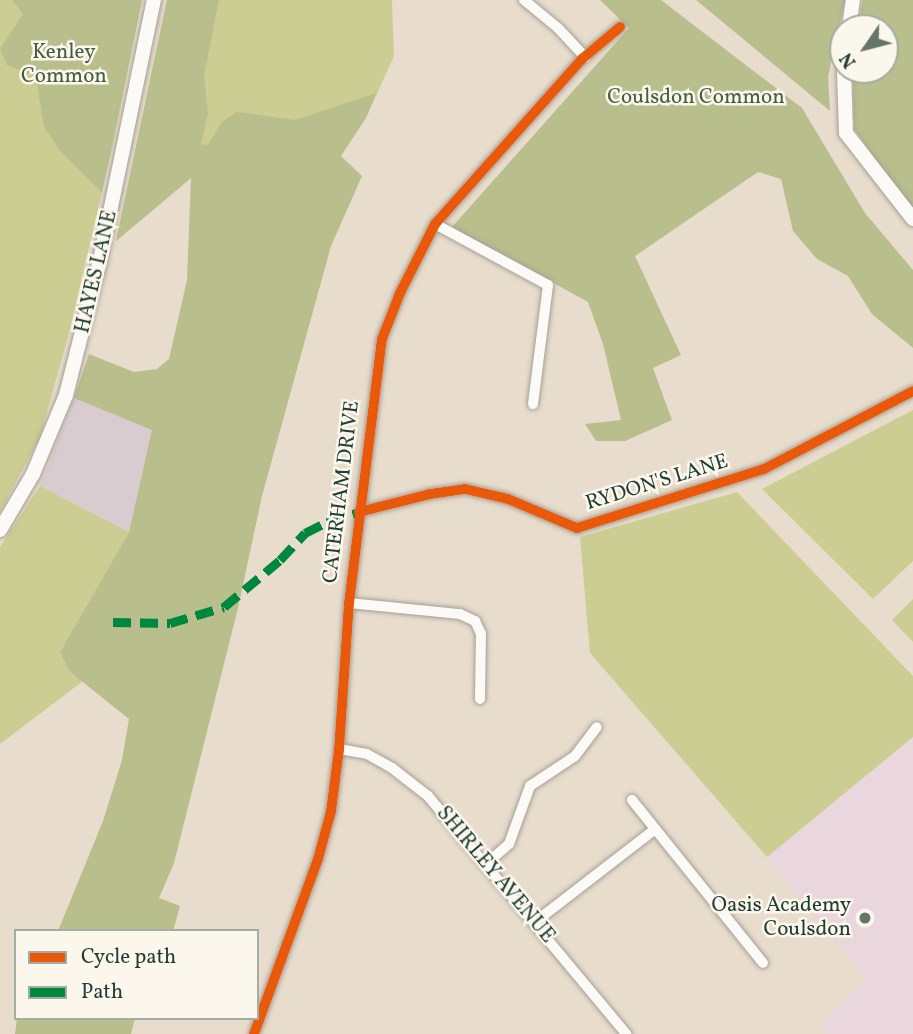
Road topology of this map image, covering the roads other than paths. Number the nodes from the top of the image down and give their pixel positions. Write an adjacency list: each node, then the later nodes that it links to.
1 (155, 0): 11 (street, HAYES LANE)
2 (524, 0): 4 (street)
3 (620, 27): 4 (street, CATERHAM DRIVE)
4 (585, 57): 7 (street, CATERHAM DRIVE)
5 (844, 84): 6 (street)
6 (913, 219)
7 (435, 224): 9 (street); 10 (street, CATERHAM DRIVE)
8 (913, 391): 10 (street, RYDON'S LANE)
9 (533, 404)
10 (359, 512): 12 (street, CATERHAM DRIVE)
11 (0, 530)
12 (349, 603): 13 (street); 15 (street, CATERHAM DRIVE)
13 (480, 699)
14 (597, 727): 18 (street)
15 (340, 748): 18 (street, SHIRLEY AVENUE); 21 (street, CATERHAM DRIVE)
16 (632, 800): 17 (street)
17 (654, 830): 19 (street); 20 (street)
18 (486, 863): 19 (street, SHIRLEY AVENUE)
19 (535, 922): 22 (street, SHIRLEY AVENUE)
20 (763, 963)
21 (254, 1034)
22 (626, 1034)

